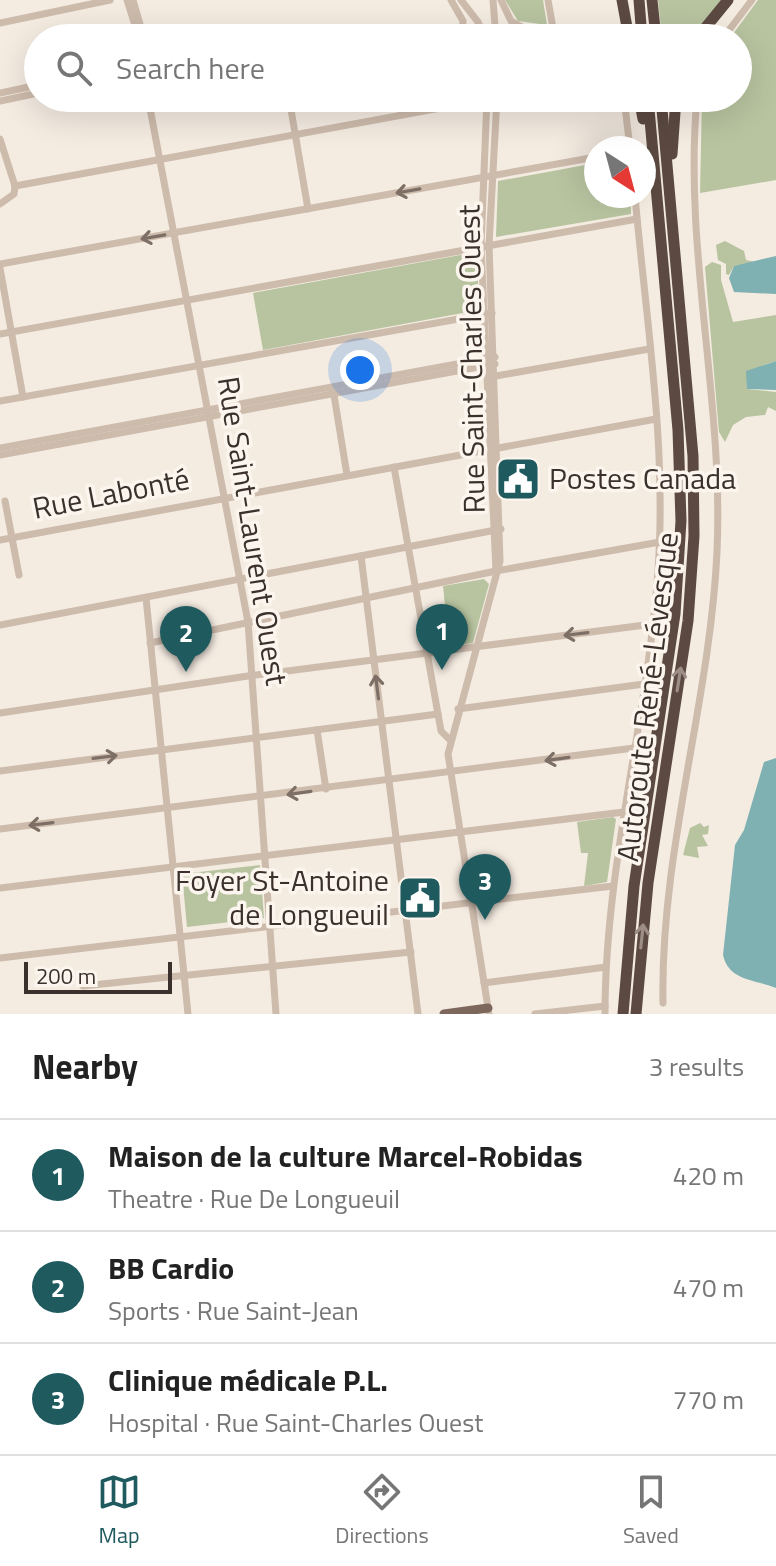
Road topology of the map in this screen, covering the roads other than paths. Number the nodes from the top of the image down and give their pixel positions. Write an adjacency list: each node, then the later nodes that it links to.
1 (110, 0): 14 (street)
2 (127, 0): 15 (street)
3 (133, 0): 16 (street)
4 (451, 0): 17 (street)
5 (461, 0): 18 (street)
6 (493, 0): 19 (street)
7 (501, 0): 20 (street)
8 (548, 0): 21 (street)
9 (622, 0): 22 (highway)
10 (639, 0): 23 (highway)
11 (652, 0): 24 (highway)
12 (728, 0): 25 (highway)
13 (752, 0): 26 (street)
14 (0, 23)
15 (136, 24)
16 (139, 24)
17 (463, 24)
18 (479, 24)
19 (495, 24)
20 (516, 24)
21 (552, 24)
22 (626, 24)
23 (641, 24)
24 (655, 24)
25 (708, 24)
26 (734, 24)
27 (24, 88): 28 (street)
28 (0, 93)
29 (24, 96): 30 (street)
30 (0, 101)
31 (153, 112): 48 (street, Rue Saint-Laurent Ouest)
32 (292, 112): 42 (street)
33 (411, 112): 42 (street)
34 (487, 112): 50 (street, Rue Saint-Charles Ouest)
35 (495, 112): 50 (street, Rue Saint-Charles Ouest)
36 (626, 112): 43 (street)
37 (642, 112): 44 (highway)
38 (649, 112): 45 (highway, Autoroute René-Lévesque)
39 (662, 112): 52 (highway, Autoroute René-Lévesque)
40 (675, 112): 52 (highway)
41 (697, 112): 137 (street)
42 (296, 133): 48 (street); 56 (street)
43 (629, 136)
44 (646, 136)
45 (651, 136)
46 (0, 139): 47 (street)
47 (2, 149): 51 (street)
48 (162, 158): 51 (street); 58 (street, Rue Saint-Laurent Ouest)
49 (584, 159): 50 (street)
50 (489, 176): 56 (street, one-way to 56); 59 (street, Rue Saint-Charles Ouest)
51 (15, 186): 54 (street)
52 (669, 190): 146 (highway, Autoroute René-Lévesque, one-way to 52)
53 (656, 193): 145 (highway, Autoroute René-Lévesque)
54 (0, 204)
55 (636, 208): 57 (street)
56 (308, 209): 58 (street)
57 (637, 219): 59 (street); 65 (street)
58 (176, 233): 60 (street, one-way to 60); 61 (street, Rue Saint-Laurent Ouest)
59 (485, 245): 61 (street); 62 (street, Rue Saint-Charles Ouest)
60 (0, 266): 63 (street)
61 (188, 299): 63 (street); 67 (street, Rue Saint-Laurent Ouest)
62 (488, 313): 66 (street, Rue Saint-Charles Ouest); 67 (street)
63 (12, 332): 64 (street); 70 (street)
64 (0, 334)
65 (649, 349): 68 (street); 73 (street)
66 (491, 361): 68 (street, Rue Saint-Charles Ouest); 69 (street); 75 (street, Rue Saint-Charles Ouest)
67 (200, 365): 70 (street); 72 (street, Rue Saint-Laurent Ouest)
68 (496, 376): 75 (street, Rue Saint-Charles Ouest)
69 (333, 390): 72 (street); 78 (street)
70 (23, 397): 71 (street)
71 (0, 401)
72 (209, 413): 74 (street); 76 (street); 79 (street, Rue Saint-Laurent Ouest)
73 (656, 419): 75 (street, Rue Labonté); 84 (street)
74 (0, 448)
75 (495, 448): 77 (street, Rue Labonté); 81 (street, Rue Saint-Charles Ouest)
76 (0, 455)
77 (394, 467): 78 (street, Rue Labonté); 85 (street)
78 (347, 475): 79 (street, Rue Labonté)
79 (224, 498): 82 (street, Rue Labonté); 89 (street, Rue Saint-Laurent Ouest)
80 (5, 501): 82 (street)
81 (498, 530): 85 (street); 87 (street, Rue Saint-Charles Ouest)
82 (12, 537): 83 (street, Rue Labonté); 88 (street)
83 (0, 540)
84 (660, 542): 87 (street); 94 (street)
85 (408, 547): 86 (street); 90 (street)
86 (361, 556): 89 (street); 92 (street)
87 (496, 571): 90 (street); 97 (street, Rue Saint-Charles Ouest)
88 (19, 575)
89 (239, 580): 91 (street); 93 (street, Rue Saint-Laurent Ouest)
90 (416, 588): 92 (street); 98 (street)
91 (146, 598): 95 (street); 96 (street)
92 (366, 598): 93 (street); 99 (street)
93 (248, 622): 96 (street); 100 (street, Rue Saint-Laurent Ouest)
94 (653, 624): 97 (street, one-way to 97); 101 (street)
95 (0, 625)
96 (150, 643): 102 (street)
97 (475, 647): 98 (street); 103 (street, Rue Saint-Charles Ouest)
98 (427, 653): 99 (street); 105 (street)
99 (374, 660): 100 (street); 106 (street, one-way to 99)
100 (253, 676): 102 (street); 108 (street, Rue Saint-Laurent Ouest)
101 (644, 684): 103 (street); 110 (street)
102 (156, 689): 104 (street); 111 (street)
103 (458, 709): 109 (street, Rue Saint-Charles Ouest)
104 (0, 713)
105 (438, 714): 106 (street); 109 (street)
106 (382, 721): 107 (street); 114 (street)
107 (317, 730): 108 (street); 115 (street)
108 (257, 737): 111 (street); 116 (street, Rue Saint-Laurent Ouest)
109 (450, 740): 113 (street, Rue Saint-Charles Ouest)
110 (634, 748): 113 (street, one-way to 113); 118 (street)
111 (162, 750): 112 (street, one-way to 111); 117 (street)
112 (0, 771)
113 (450, 774): 114 (street); 120 (street, Rue Saint-Charles Ouest)
114 (389, 781): 115 (street); 121 (street)
115 (326, 789): 116 (street, one-way to 116)
116 (261, 798): 117 (street); 122 (street, Rue Saint-Laurent Ouest)
117 (168, 808): 119 (street, one-way to 119); 123 (street)
118 (624, 812): 120 (street); 124 (street)
119 (0, 829)
120 (460, 833): 121 (street); 126 (street, Rue Saint-Charles Ouest)
121 (397, 841): 122 (street); 127 (street)
122 (265, 858): 123 (street); 128 (street, Rue Saint-Laurent Ouest)
123 (174, 868): 125 (street); 129 (street)
124 (613, 886): 126 (street); 133 (street)
125 (0, 888)
126 (472, 903): 127 (street); 135 (street, Rue Saint-Charles Ouest)
127 (405, 910): 128 (street); 130 (street)
128 (270, 924): 129 (street); 132 (street, Rue Saint-Laurent Ouest)
129 (181, 935): 131 (street); 134 (street)
130 (411, 952): 132 (street); 142 (street)
131 (0, 958)
132 (273, 966): 134 (street); 141 (street, Rue Saint-Laurent Ouest)
133 (606, 967): 135 (street); 138 (street)
134 (185, 974): 136 (street); 140 (street)
135 (484, 983): 139 (street, Rue Saint-Charles Ouest)
136 (83, 986)
137 (663, 1003)
138 (605, 1010): 144 (street)
139 (489, 1011): 143 (main road)
140 (188, 1014)
141 (276, 1014)
142 (418, 1014)
143 (444, 1014)
144 (535, 1014)
145 (623, 1014)
146 (636, 1014)

